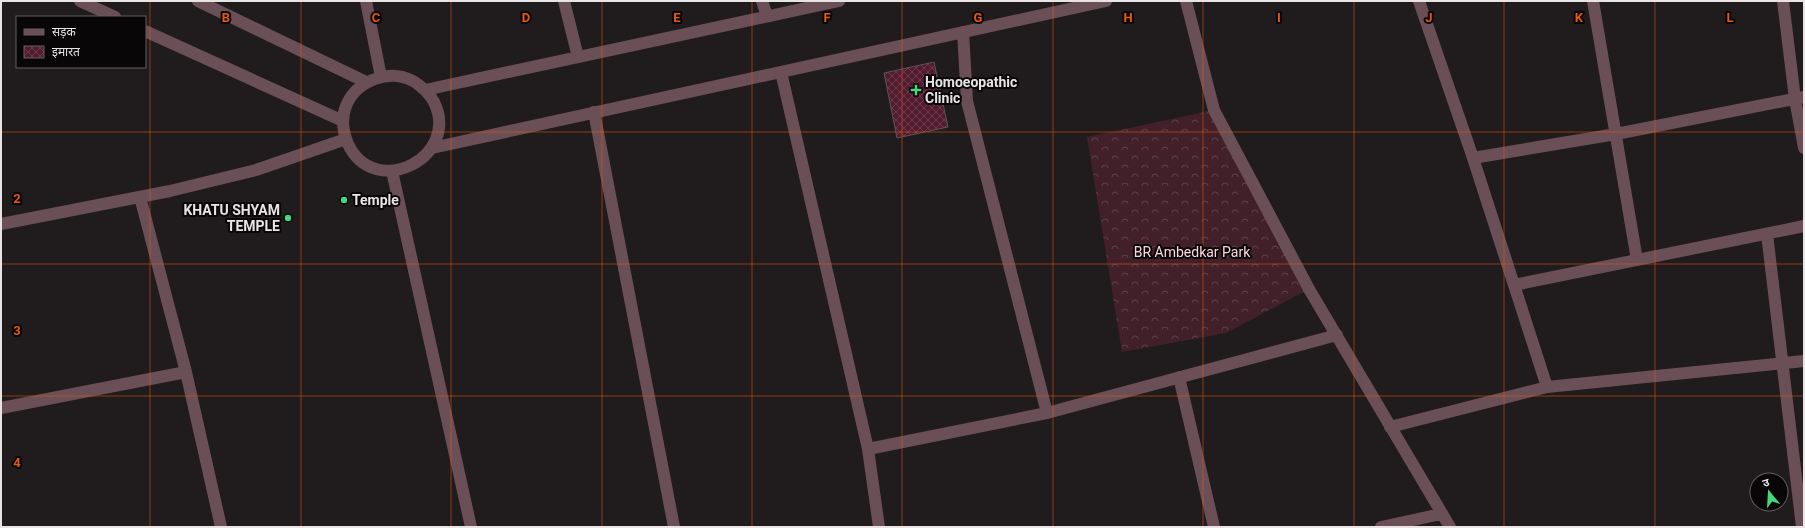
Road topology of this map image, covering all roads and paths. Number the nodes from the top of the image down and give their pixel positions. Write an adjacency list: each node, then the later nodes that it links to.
1 (80, 1): 12 (street)
2 (198, 1): 19 (street)
3 (366, 1): 18 (street)
4 (564, 1): 16 (street)
5 (762, 1): 13 (street)
6 (839, 1): 13 (street)
7 (1106, 1): 15 (street)
8 (1186, 1): 36 (street)
9 (1419, 1): 28 (street)
10 (1593, 1): 24 (street)
11 (1783, 1): 21 (street)
12 (113, 16)
13 (767, 16): 16 (street)
14 (146, 31): 23 (street)
15 (963, 32): 17 (street); 43 (street)
16 (578, 57): 20 (street)
17 (782, 72): 22 (street); 45 (street)
18 (381, 77): 19 (street); 20 (street)
19 (366, 82): 23 (street)
20 (425, 90): 26 (street)
21 (1800, 98): 24 (street); 27 (street)
22 (594, 112): 26 (street); 49 (street)
23 (343, 121): 25 (street)
24 (1616, 134): 28 (street); 34 (street)
25 (346, 139): 29 (street); 30 (street)
26 (432, 148): 29 (street)
27 (1804, 148)
28 (1473, 158): 35 (street)
29 (392, 171): 48 (street)
30 (140, 197): 31 (street); 39 (street)
31 (1, 224)
32 (1804, 226): 33 (street)
33 (1767, 234): 34 (street); 38 (street)
34 (1637, 260): 35 (street)
35 (1514, 285): 41 (street)
36 (1336, 335): 40 (street); 44 (street)
37 (1804, 361): 38 (street)
38 (1784, 363): 41 (street); 54 (street)
39 (186, 372): 42 (street); 47 (street)
40 (1179, 377): 43 (street); 51 (street)
41 (1547, 387): 44 (street)
42 (1, 408)
43 (1047, 413): 45 (street)
44 (1390, 427): 46 (street)
45 (868, 449): 50 (street)
46 (1441, 514): 52 (street); 53 (street)
47 (221, 527)
48 (471, 527)
49 (674, 527)
50 (879, 527)
51 (1214, 527)
52 (1380, 527)
53 (1450, 527)
54 (1802, 527)

